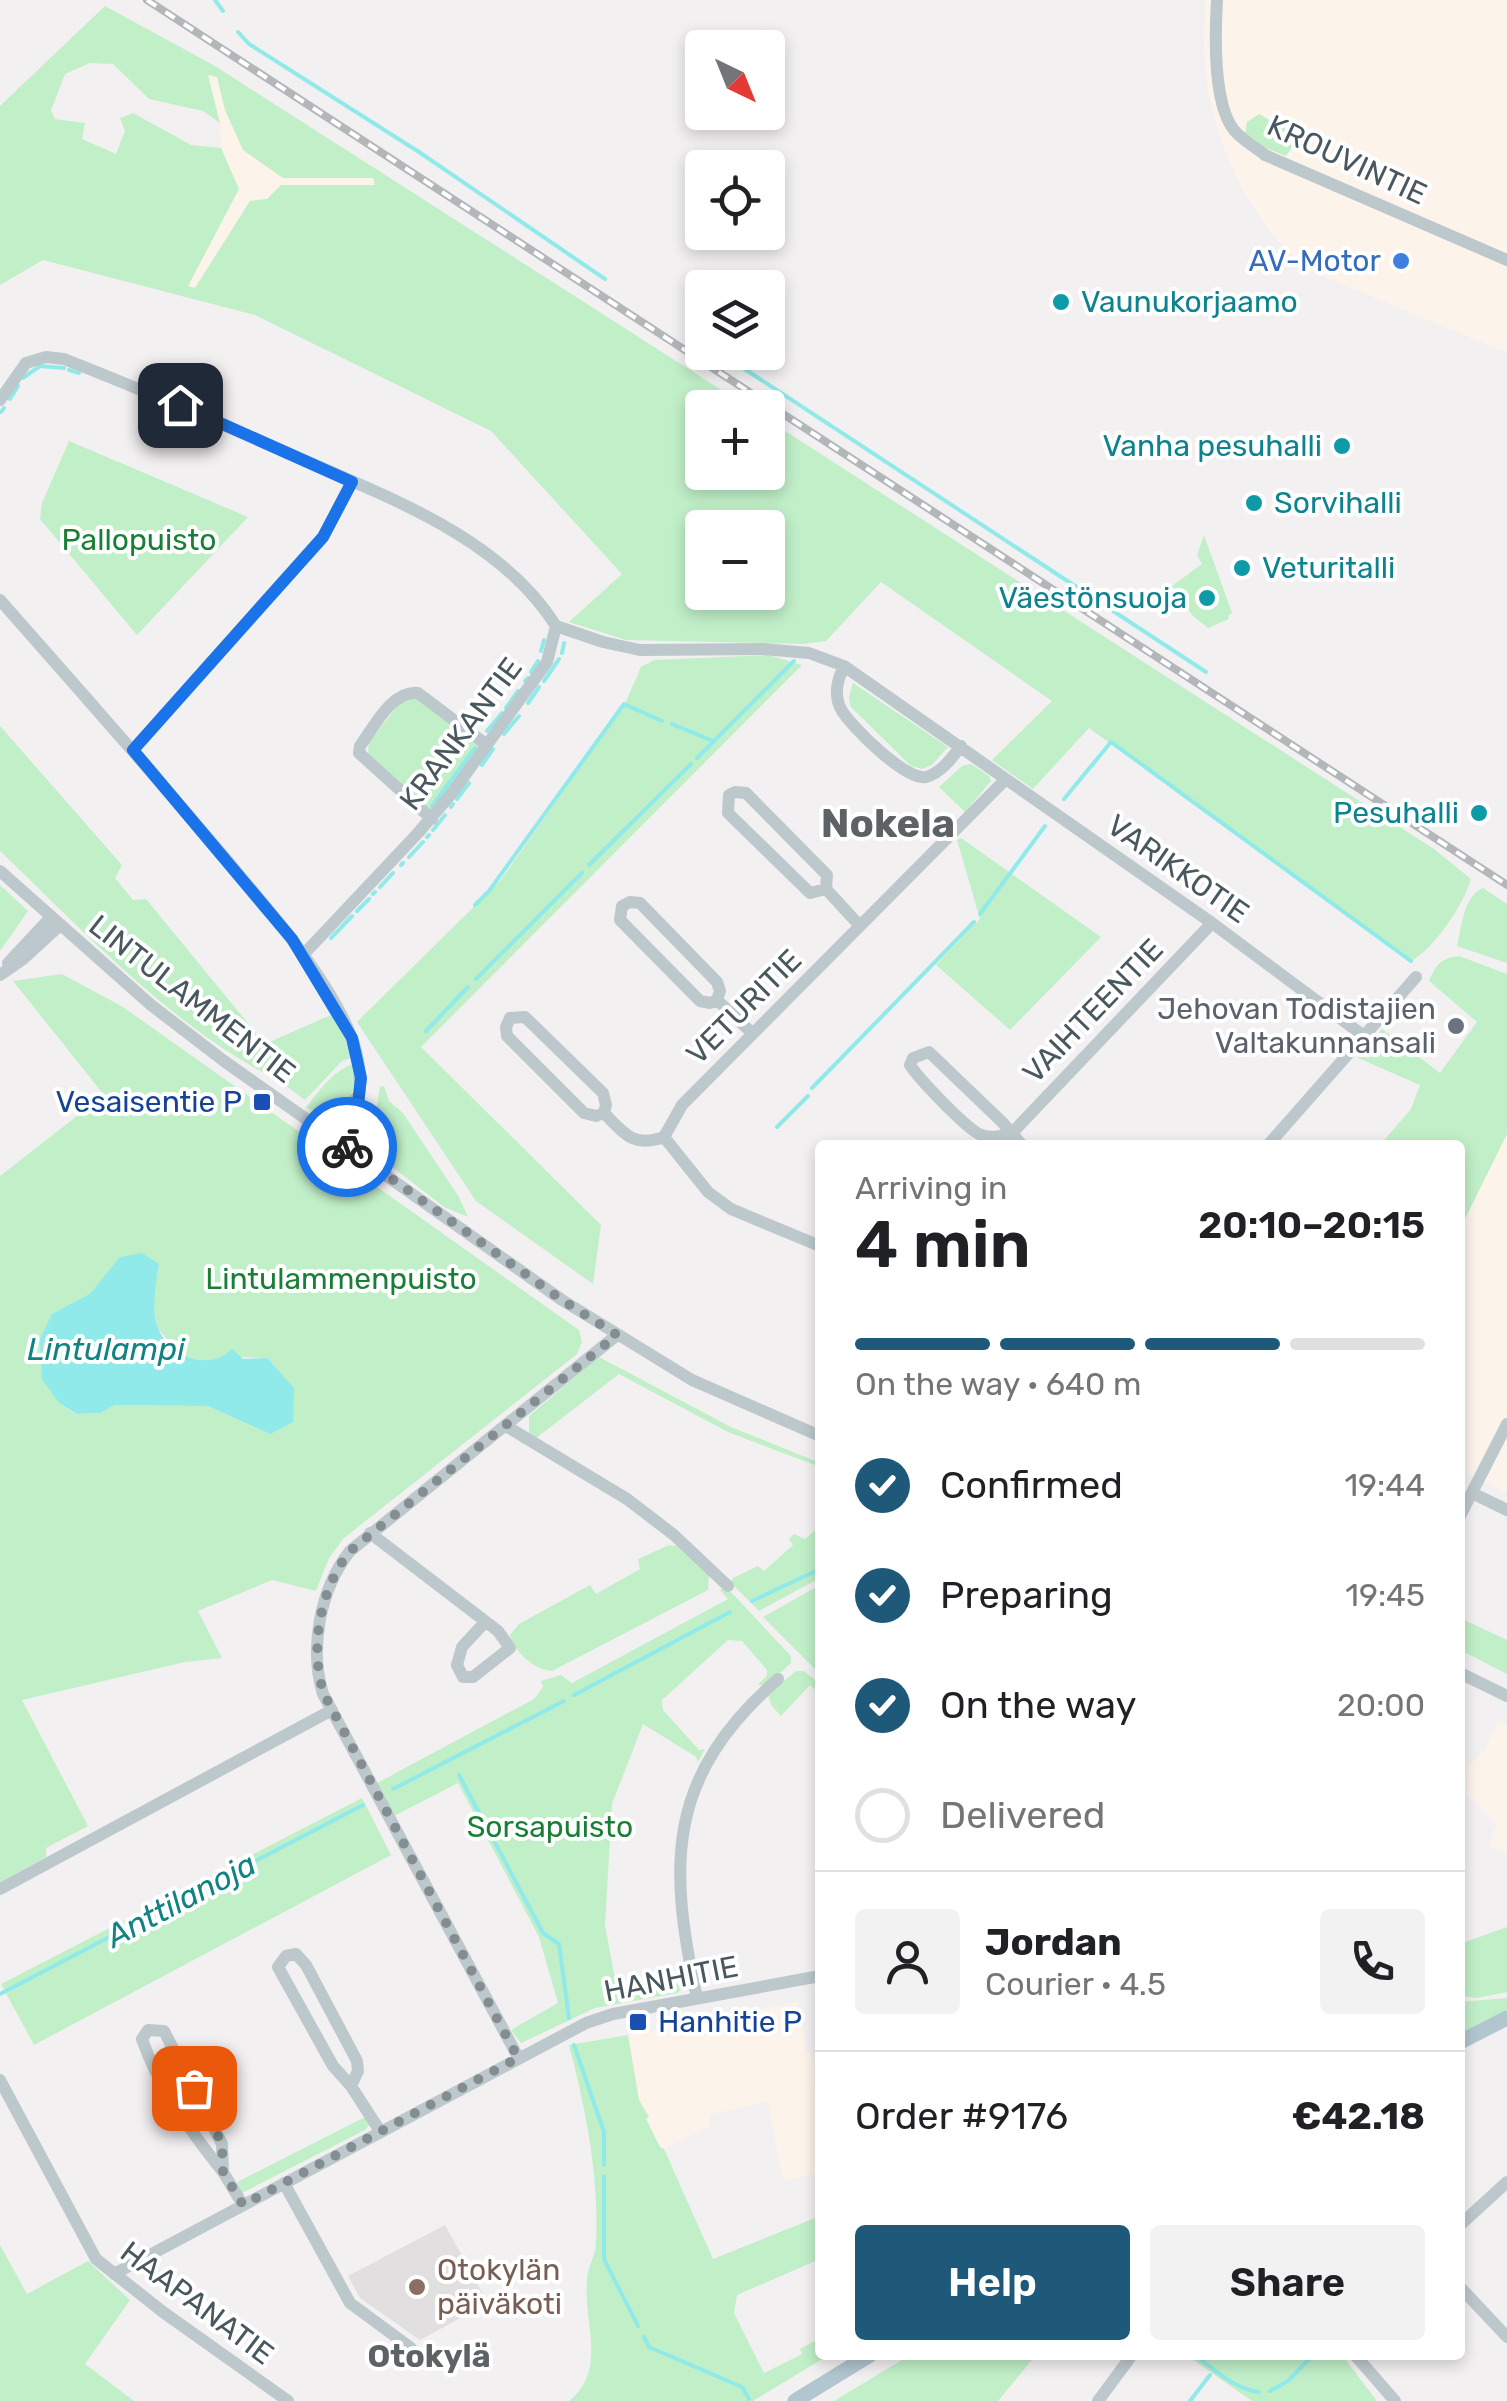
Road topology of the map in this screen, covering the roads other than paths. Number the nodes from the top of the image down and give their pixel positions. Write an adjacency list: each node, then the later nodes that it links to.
1 (1217, 0): 2 (street, KROUVINTIE)
2 (1507, 260)
3 (0, 400): 4 (street)
4 (352, 482): 6 (street); 10 (street)
5 (0, 600): 10 (street)
6 (556, 626): 7 (street, VARIKKOTIE); 8 (street, KRANKANTIE)
7 (844, 666): 9 (street, VARIKKOTIE); 9 (street)
8 (487, 745): 12 (street, KRANKANTIE); 12 (street)
9 (962, 746): 11 (street, VARIKKOTIE)
10 (133, 750): 18 (street)
11 (1006, 779): 16 (street, VARIKKOTIE); 17 (street, VETURITIE)
12 (432, 819): 18 (street, KRANKANTIE)
13 (0, 871): 15 (street, LINTULAMMENTIE)
14 (826, 889): 14 (street); 17 (street)
15 (54, 922): 19 (street); 26 (street, LINTULAMMENTIE)
16 (1212, 923): 23 (street, VARIKKOTIE); 27 (street, VAIHTEENTIE)
17 (860, 926): 22 (street, VETURITIE)
18 (303, 955): 24 (street)
19 (0, 973)
20 (1416, 977): 23 (street)
21 (717, 1000): 21 (street); 22 (street)
22 (753, 1034): 28 (street, VETURITIE)
23 (1364, 1036): 30 (street)
24 (359, 1095): 26 (street); 31 (street)
25 (604, 1113): 25 (street); 28 (street)
26 (327, 1133): 31 (street, LINTULAMMENTIE)
27 (1011, 1134): 27 (street); 29 (street)
28 (664, 1137): 32 (street)
29 (1017, 1140)
30 (1272, 1140)
31 (341, 1143): 33 (street, LINTULAMMENTIE)
32 (815, 1244)
33 (617, 1335): 35 (street); 36 (street, LINTULAMMENTIE)
34 (1507, 1424): 37 (street)
35 (506, 1426): 40 (street); 41 (street)
36 (815, 1434)
37 (1472, 1492): 38 (street); 39 (street)
38 (1465, 1506)
39 (1507, 1510)
40 (370, 1533): 42 (street); 46 (street)
41 (728, 1586)
42 (485, 1622): 42 (street)
43 (1465, 1675): 45 (street)
44 (778, 1679): 49 (street)
45 (1507, 1696)
46 (332, 1710): 47 (street); 52 (street)
47 (0, 1889)
48 (815, 1977): 49 (street, HANHITIE)
49 (697, 1998): 52 (street, HANHITIE)
50 (1507, 2018): 51 (main road)
51 (1465, 2039)
52 (518, 2058): 55 (street, HANHITIE)
53 (0, 2080): 61 (street, HAAPANATIE)
54 (351, 2086): 54 (street); 55 (street)
55 (380, 2131): 57 (street, HANHITIE)
56 (223, 2172): 56 (street); 59 (street)
57 (284, 2182): 59 (street, HANHITIE); 64 (street)
58 (1507, 2182): 60 (street)
59 (243, 2205): 61 (street, HANHITIE)
60 (1465, 2220)
61 (114, 2274): 68 (street, HAAPANATIE)
62 (1465, 2292): 63 (street)
63 (1507, 2337)
64 (411, 2348)
65 (862, 2360): 69 (main road)
66 (1128, 2360): 70 (street)
67 (1359, 2360): 71 (street)
68 (288, 2401)
69 (795, 2401)
70 (1098, 2401)
71 (1395, 2401)

